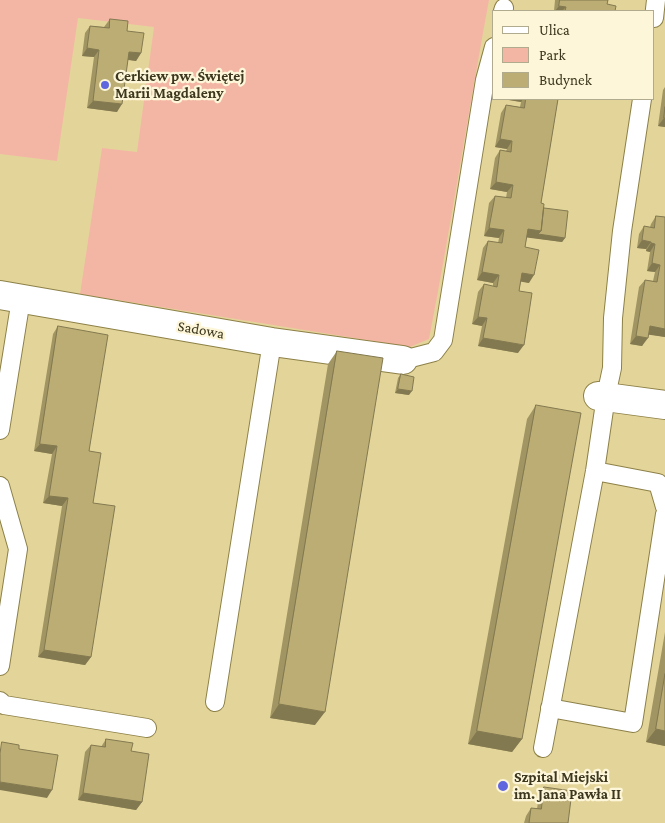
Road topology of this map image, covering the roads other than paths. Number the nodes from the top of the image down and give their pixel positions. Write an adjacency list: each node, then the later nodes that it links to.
1 (492, 54): 5 (lane)
2 (642, 100): 6 (lane)
3 (11, 297): 4 (street, Sadowa); 8 (lane)
4 (272, 342): 5 (street, Sadowa); 15 (lane)
5 (403, 360)
6 (602, 396): 7 (street); 9 (lane)
7 (665, 405)
8 (0, 430)
9 (594, 471): 11 (lane); 16 (lane)
10 (0, 486): 13 (lane)
11 (665, 507)
12 (665, 514): 16 (lane)
13 (0, 666)
14 (0, 701): 17 (lane)
15 (215, 702)
16 (550, 708): 18 (lane)
17 (147, 728)
18 (543, 748)

